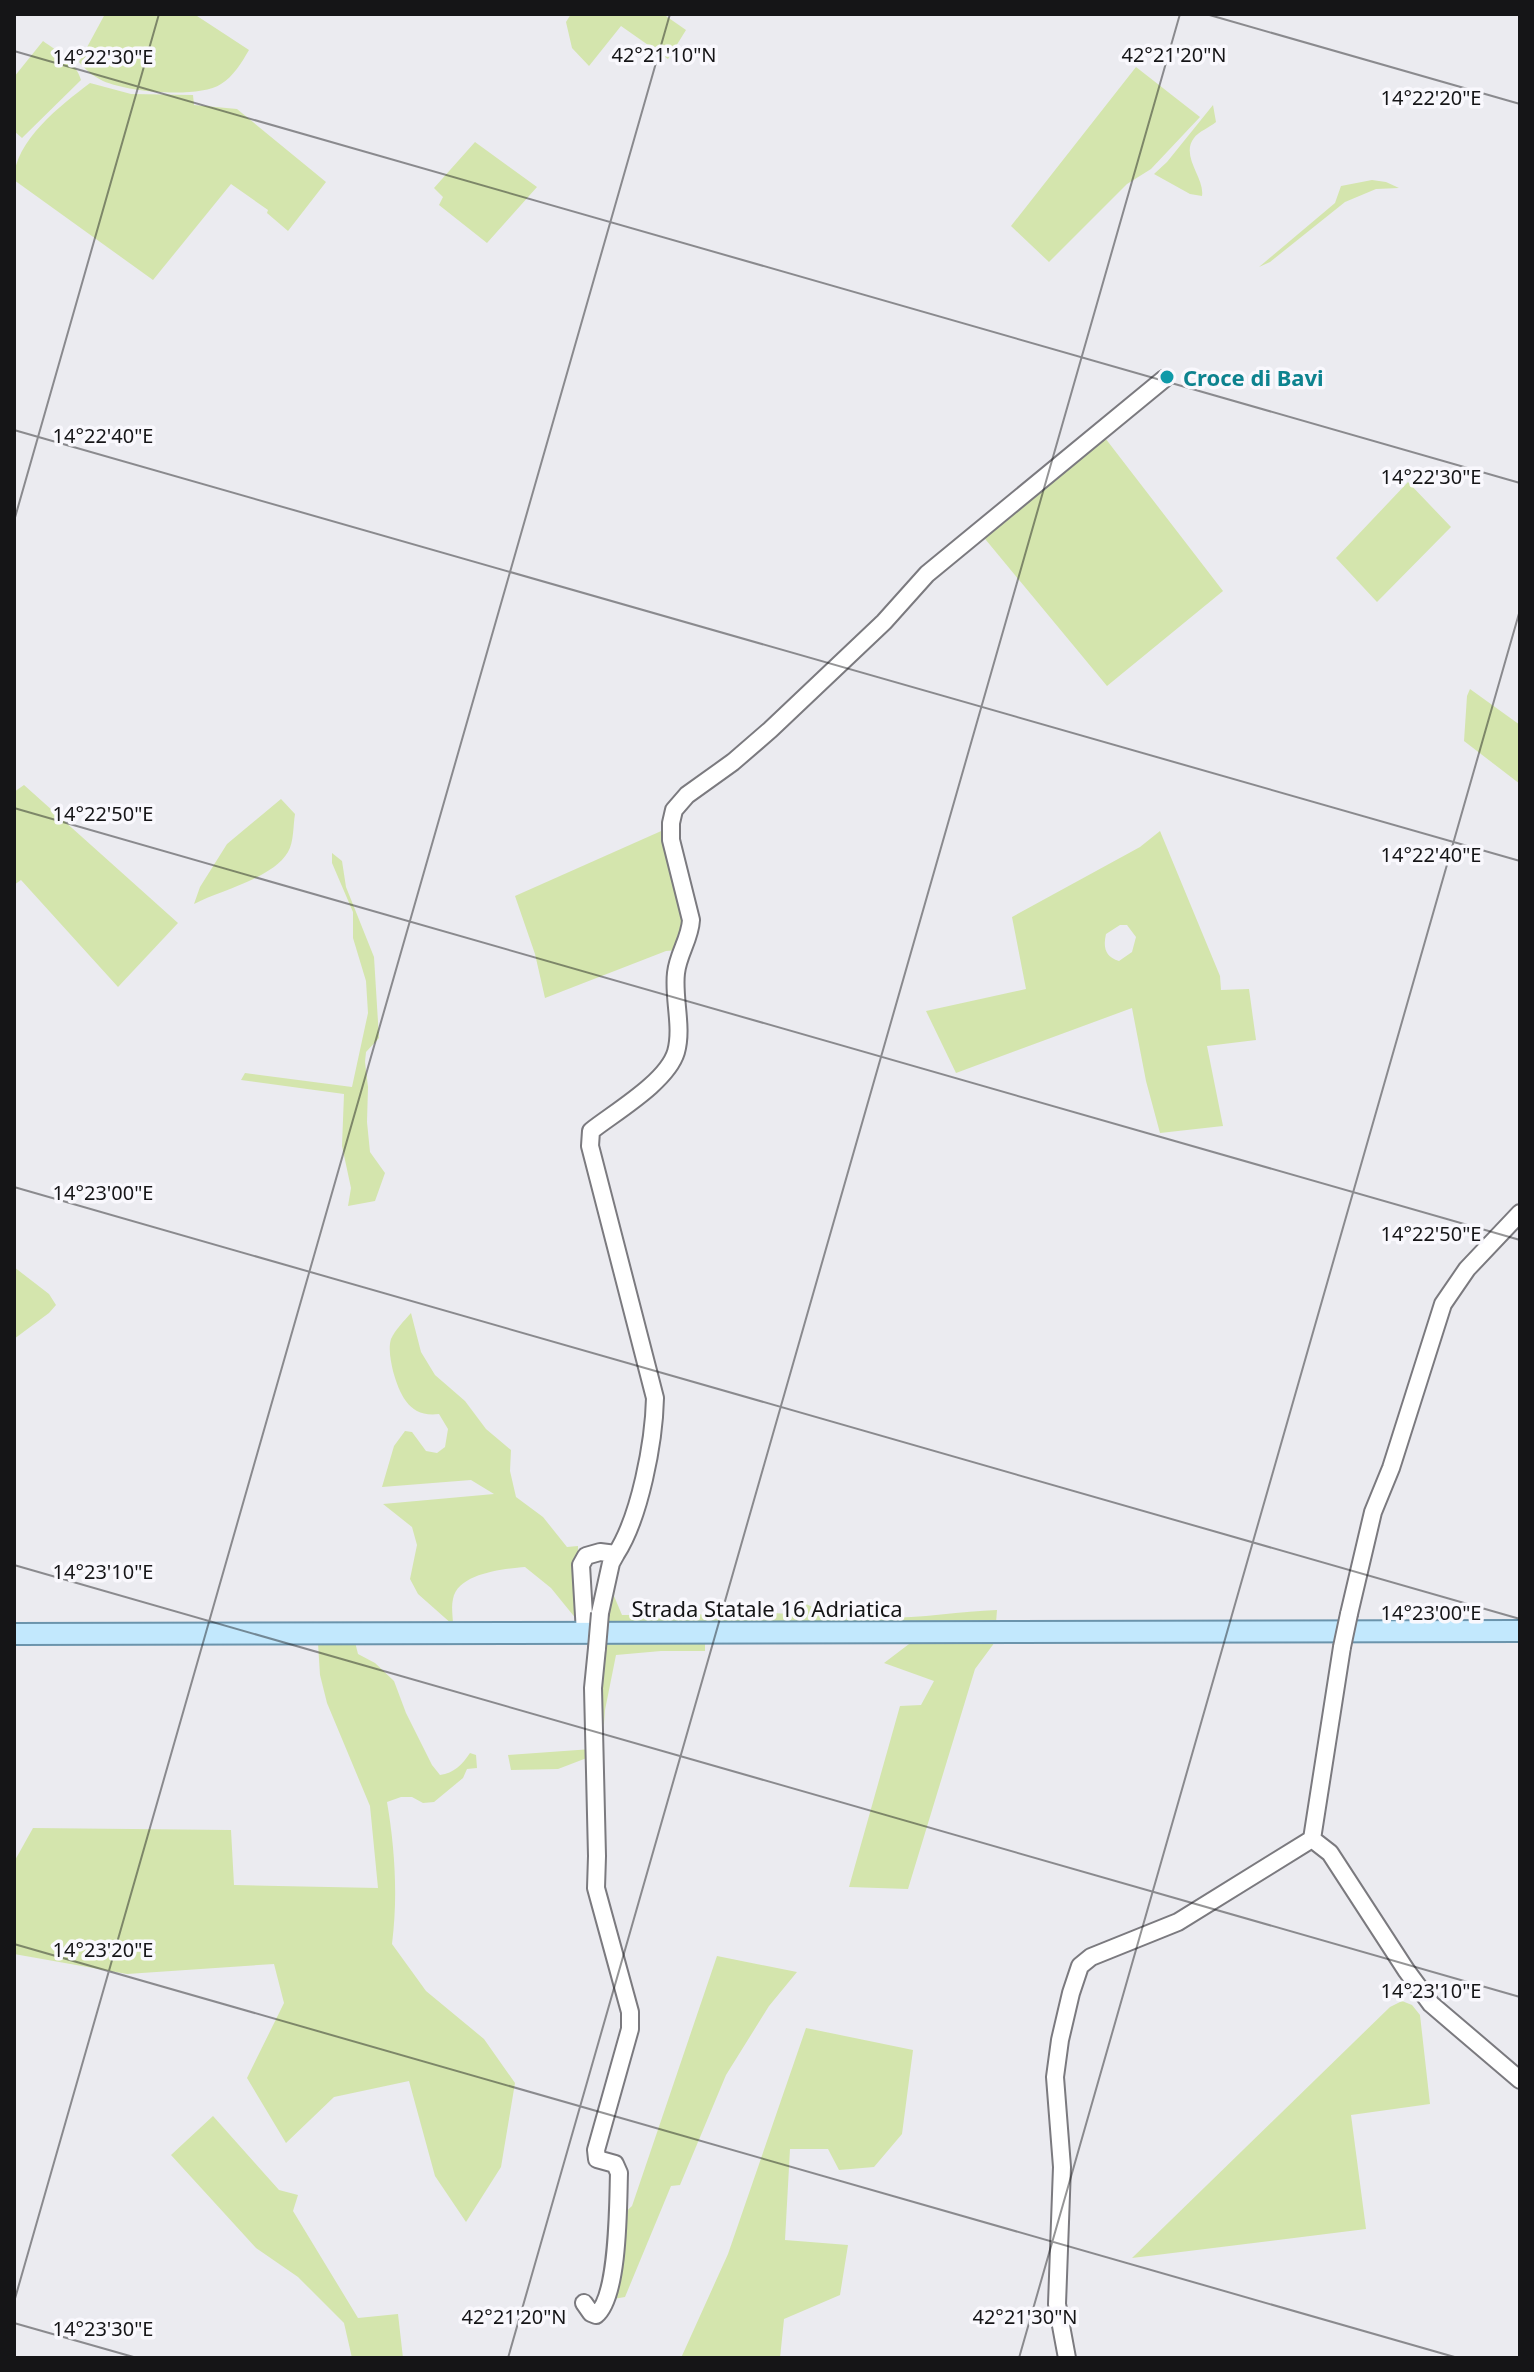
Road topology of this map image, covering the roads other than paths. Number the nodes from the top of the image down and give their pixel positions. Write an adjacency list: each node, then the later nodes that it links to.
1 (1164, 379): 3 (street)
2 (1520, 1213): 7 (street, bridge)
3 (616, 1554): 6 (street, bridge); 6 (street)
4 (1520, 1631): 6 (main road, Strada Statale 16 Adriatica)
5 (14, 1634): 6 (main road, Strada Statale 16 Adriatica)
6 (586, 1639): 9 (street)
7 (1312, 1839): 8 (street); 10 (street)
8 (1520, 2080)
9 (584, 2303)
10 (1067, 2358)

